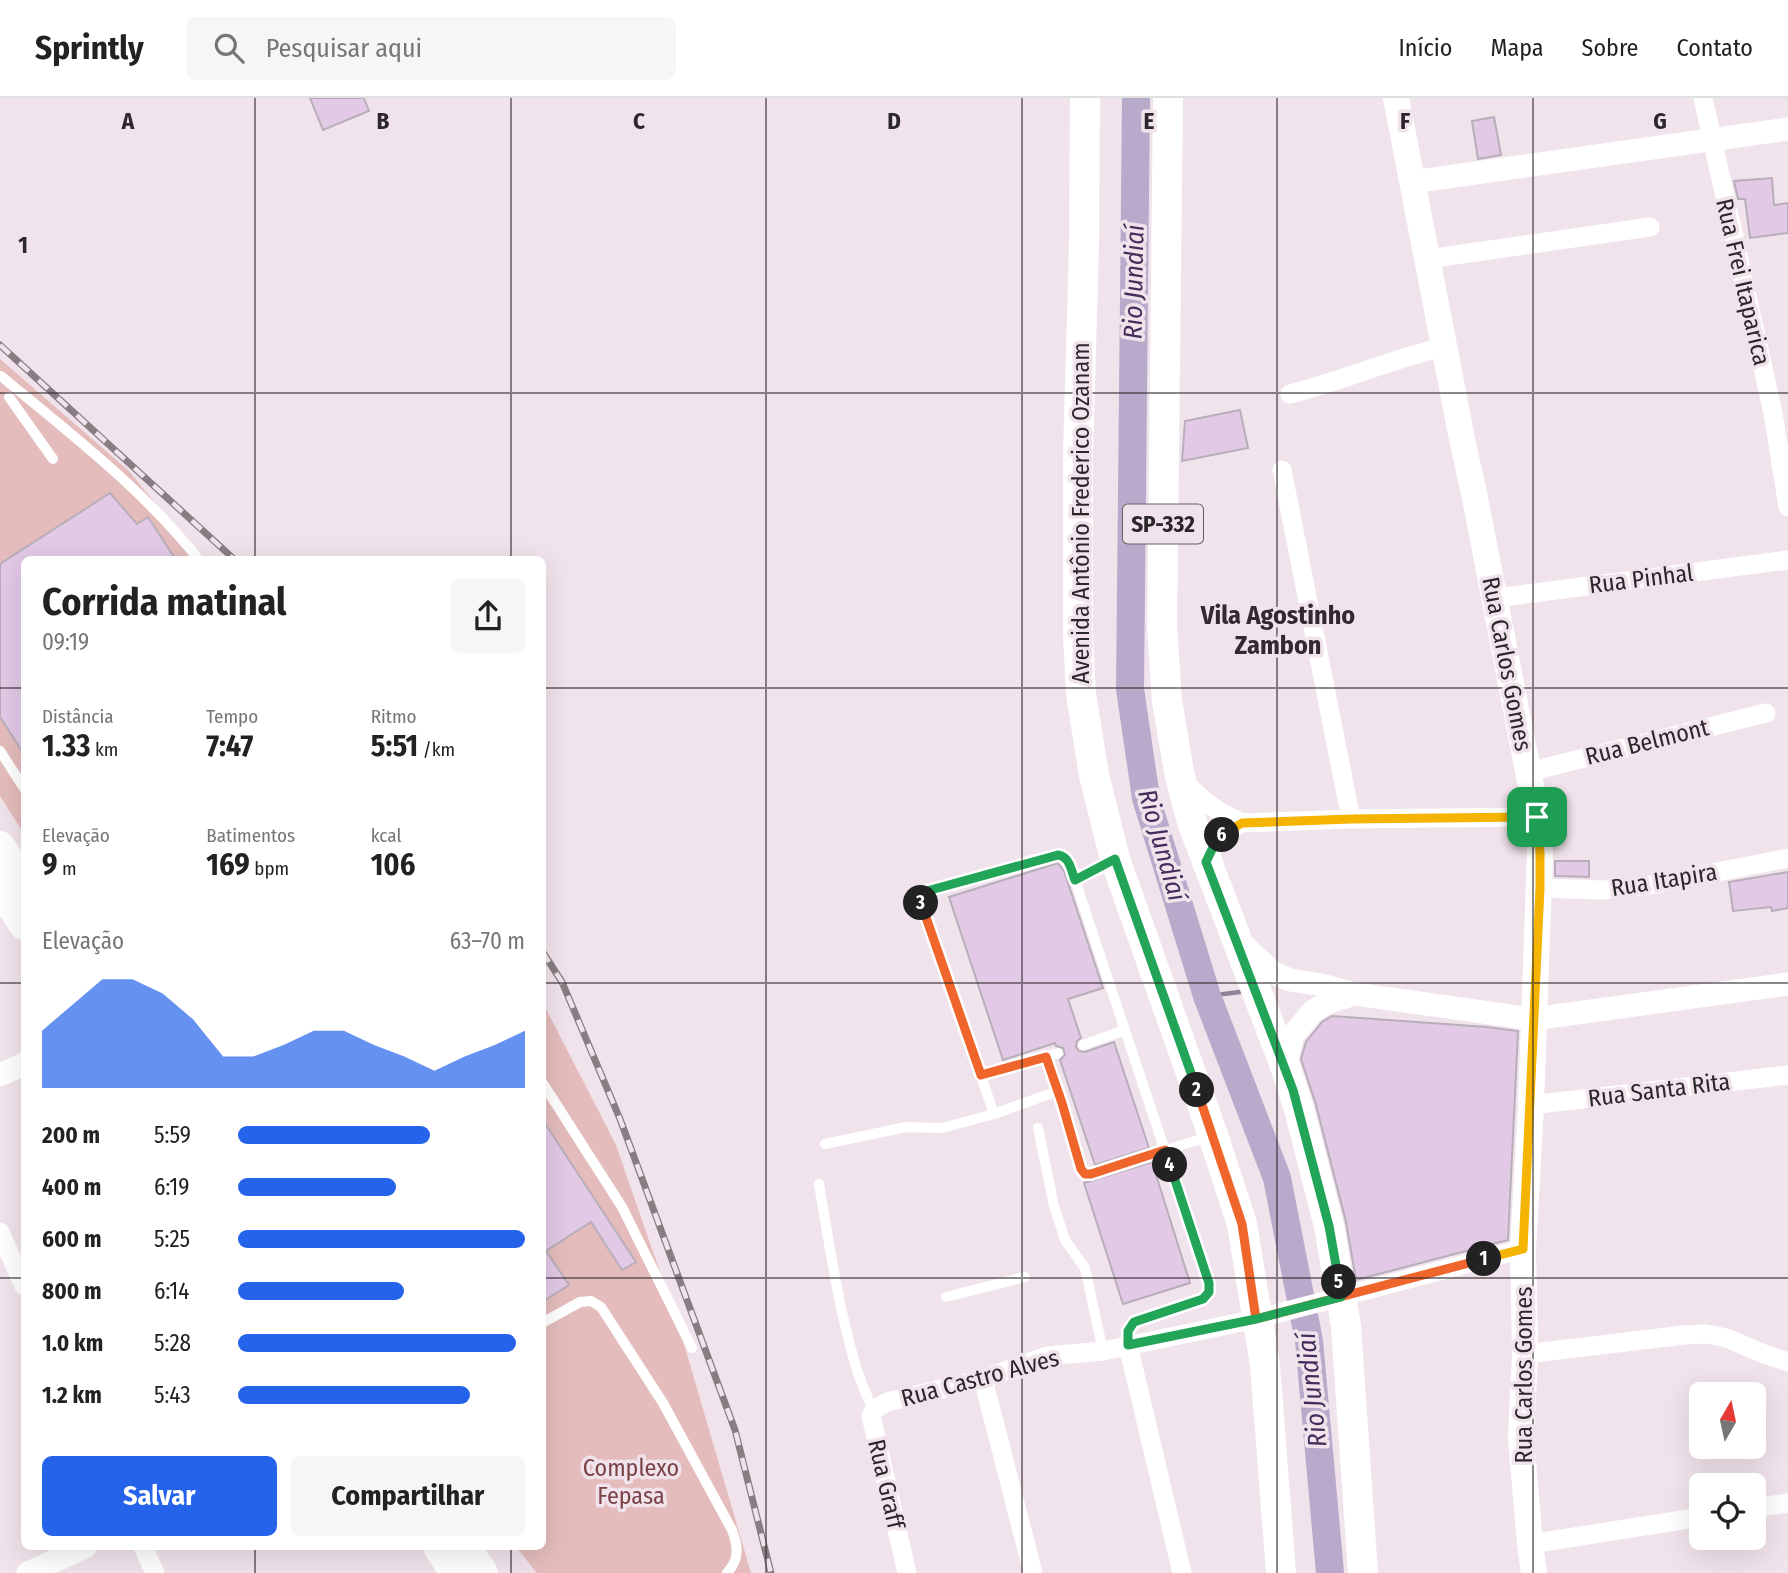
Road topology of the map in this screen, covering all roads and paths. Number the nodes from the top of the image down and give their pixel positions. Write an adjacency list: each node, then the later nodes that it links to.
1 (1085, 98): 32 (main road, Avenida Antônio Frederico Ozanam)
2 (1168, 98): 25 (main road, SP-332)
3 (1396, 98): 7 (main road, Rua Carlos Gomes)
4 (1703, 98): 6 (street, Rua Frei Itaparica)
5 (1788, 129): 6 (street)
6 (1711, 139): 7 (street); 15 (street, Rua Frei Itaparica)
7 (1412, 183): 9 (main road, Rua Carlos Gomes)
8 (1650, 227): 9 (street)
9 (1427, 259): 10 (main road, Rua Carlos Gomes)
10 (1444, 348): 12 (street); 21 (main road, Rua Carlos Gomes)
11 (1, 376): 13 (lane); 19 (lane)
12 (1290, 394)
13 (9, 397): 14 (lane); 16 (lane)
14 (0, 404)
15 (1780, 412): 18 (street, Rua Frei Itaparica)
16 (53, 459)
17 (1282, 470): 28 (street)
18 (1788, 507)
19 (195, 556)
20 (1788, 561): 21 (street, Rua Pinhal)
21 (1495, 598): 24 (main road, Rua Carlos Gomes)
22 (1766, 713): 24 (street, Rua Belmont)
23 (0, 751): 26 (lane)
24 (1528, 772): 27 (main road, Rua Carlos Gomes)
25 (1180, 777): 29 (street); 33 (main road, SP-332)
26 (21, 783)
27 (1537, 817): 28 (street); 37 (main road, Rua Carlos Gomes)
28 (1351, 819): 29 (street)
29 (1242, 823): 33 (street)
30 (0, 846): 34 (main road)
31 (1788, 858): 37 (street, Rua Itapira)
32 (1115, 859): 35 (lane); 59 (main road, Avenida Antônio Frederico Ozanam)
33 (1206, 862): 39 (main road, SP-332)
34 (21, 878)
35 (1075, 880): 44 (lane); 52 (lane)
36 (0, 888): 38 (main road)
37 (1540, 888): 43 (main road, Rua Carlos Gomes)
38 (21, 920)
39 (1236, 939): 40 (street); 50 (main road, SP-332)
40 (1304, 982): 42 (street); 45 (street)
41 (1788, 984): 43 (street)
42 (1355, 994): 43 (street); 45 (street)
43 (1533, 1019): 56 (main road, Rua Carlos Gomes)
44 (1125, 1030): 46 (lane); 61 (lane)
45 (1293, 1035): 50 (street)
46 (1083, 1045)
47 (1058, 1053): 48 (lane)
48 (1046, 1057): 52 (lane); 55 (lane)
49 (21, 1065): 51 (street)
50 (1285, 1066): 68 (main road, SP-332)
51 (0, 1074)
52 (981, 1075): 57 (lane)
53 (1788, 1075): 56 (street, Rua Santa Rita)
54 (546, 1088): 72 (lane)
55 (1058, 1091): 57 (lane); 61 (lane)
56 (1531, 1105): 64 (main road, Rua Carlos Gomes)
57 (994, 1114): 60 (lane)
58 (1038, 1128): 73 (lane)
59 (1213, 1135): 61 (lane); 69 (main road, Avenida Antônio Frederico Ozanam)
60 (825, 1144)
61 (1165, 1150): 71 (lane)
62 (819, 1184): 77 (lane)
63 (0, 1232): 66 (street)
64 (1523, 1249): 68 (street, Rua Castro Alves); 74 (main road, Rua Carlos Gomes)
65 (1025, 1277): 67 (lane)
66 (21, 1279)
67 (946, 1297)
68 (1334, 1299): 69 (street, Rua Castro Alves); 95 (main road, SP-332)
69 (1264, 1317): 71 (street, Rua Castro Alves); 94 (main road, Avenida Antônio Frederico Ozanam)
70 (546, 1321): 90 (lane)
71 (1128, 1345): 73 (street, Rua Castro Alves); 93 (street)
72 (692, 1348)
73 (1103, 1350): 76 (street, Rua Castro Alves)
74 (1525, 1354): 75 (street); 81 (main road, Rua Carlos Gomes)
75 (1788, 1362)
76 (984, 1379): 77 (street, Rua Castro Alves); 92 (street)
77 (880, 1406): 91 (street, Rua Graff)
78 (1788, 1503): 79 (street)
79 (1766, 1506)
80 (1689, 1519): 81 (street)
81 (1530, 1544): 96 (main road, Rua Carlos Gomes)
82 (78, 1550): 86 (street)
83 (144, 1550): 87 (street)
84 (440, 1550): 88 (main road)
85 (468, 1550): 89 (main road)
86 (28, 1573)
87 (155, 1573)
88 (455, 1573)
89 (483, 1573)
90 (727, 1573)
91 (907, 1573)
92 (1033, 1573)
93 (1182, 1573)
94 (1281, 1573)
95 (1363, 1573)
96 (1534, 1573)

